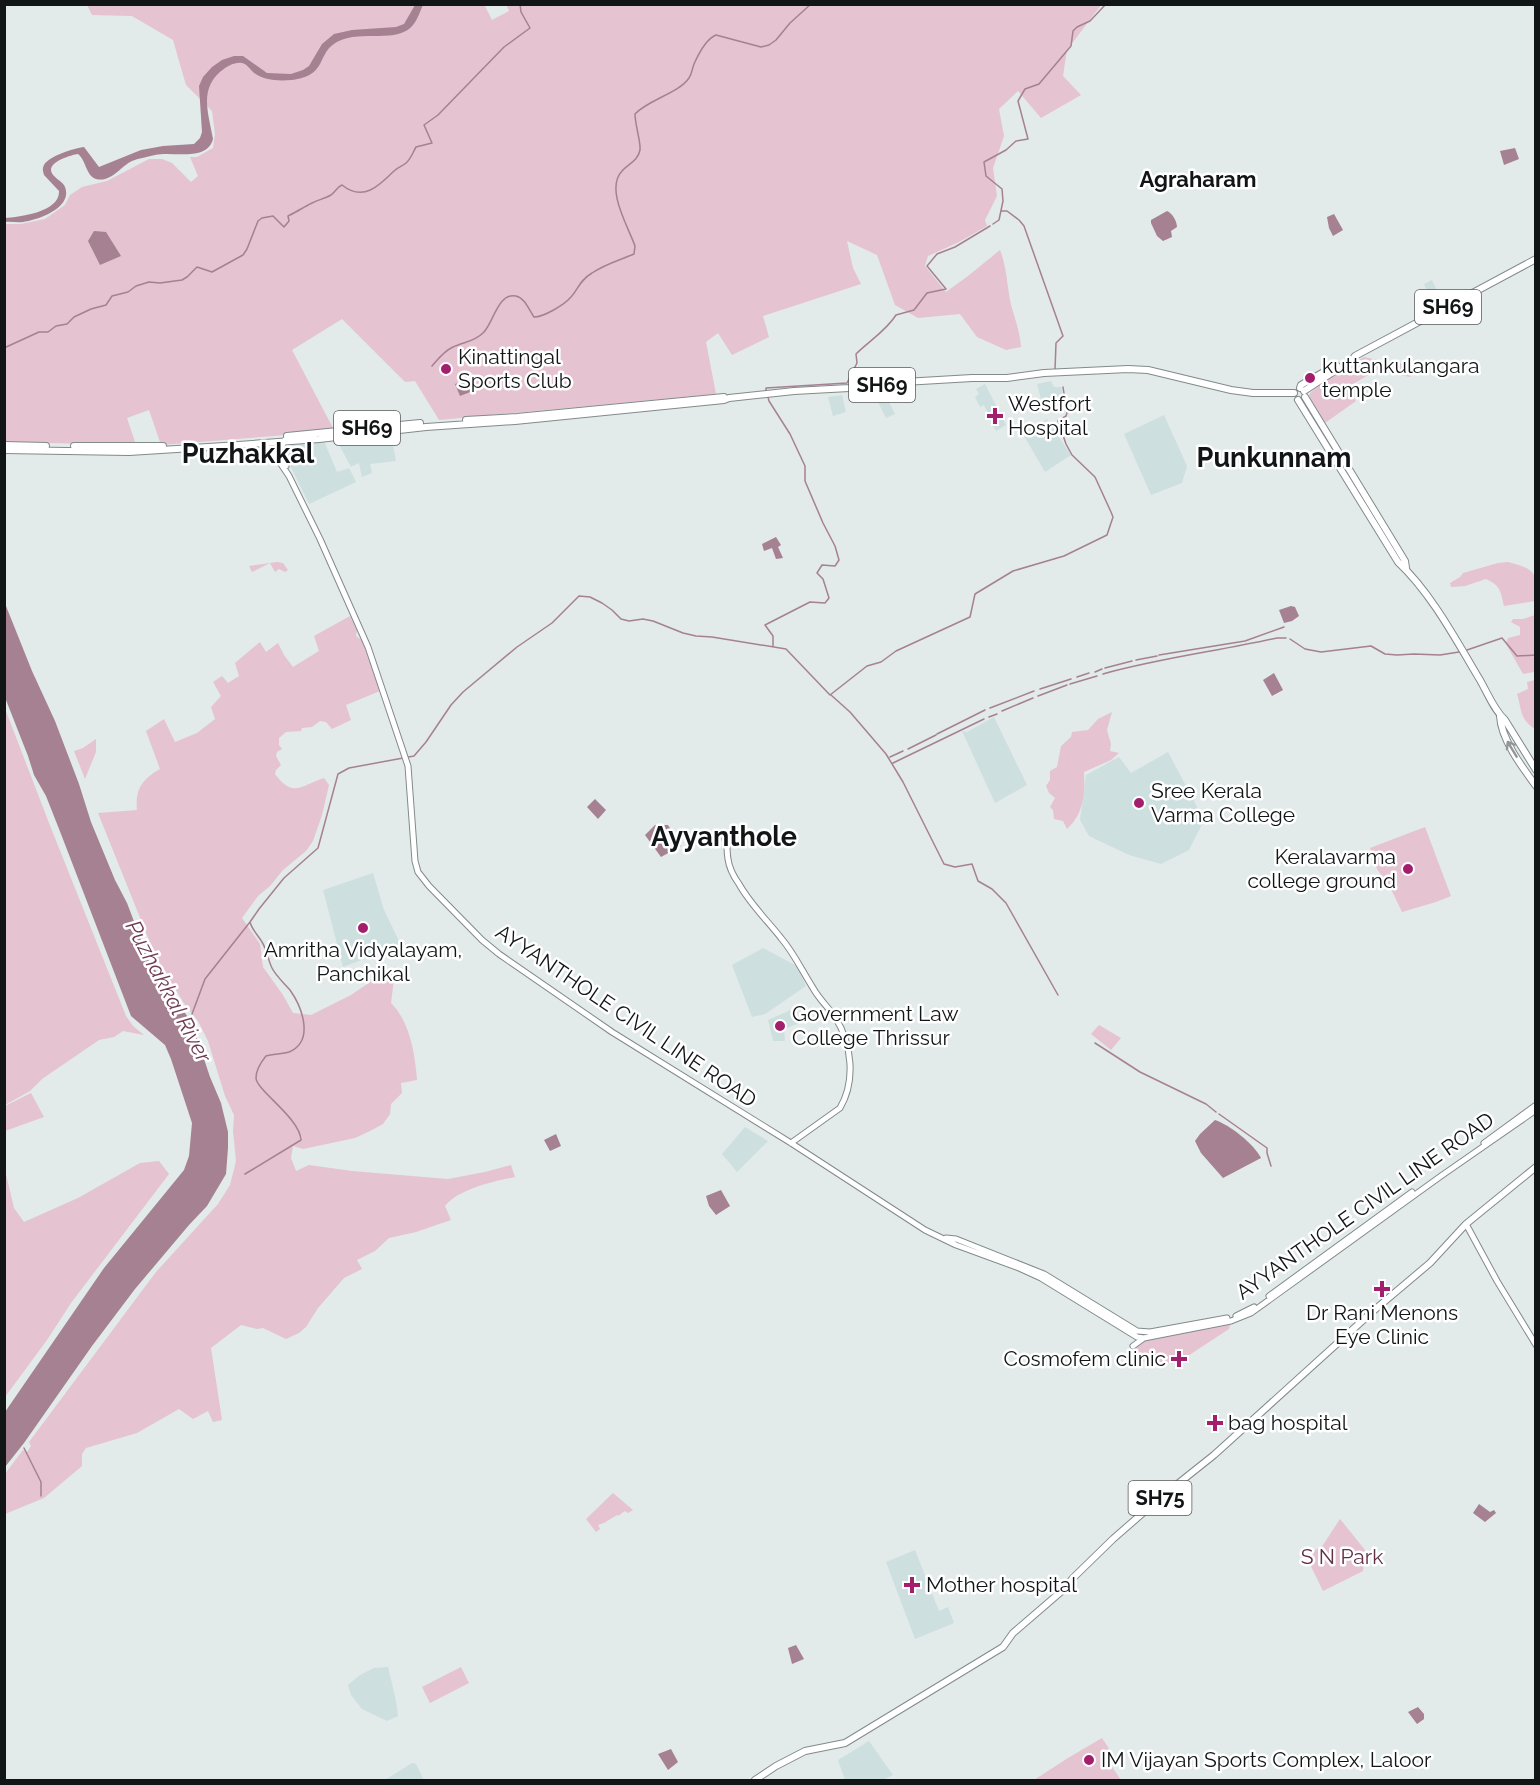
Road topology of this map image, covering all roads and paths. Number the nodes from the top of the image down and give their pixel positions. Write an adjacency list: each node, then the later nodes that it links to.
1 (1536, 259): 2 (main road, SH69)
2 (1302, 394): 3 (main road, SH69); 10 (main road)
3 (729, 398): 4 (main road); 7 (main road, SH69)
4 (285, 440): 5 (main road); 9 (main road, AYYANTHOLE CIVIL LINE ROAD)
5 (258, 443): 7 (main road); 9 (main road, AYYANTHOLE CIVIL LINE ROAD)
6 (4, 445): 7 (main road, SH69)
7 (148, 449): 8 (main road)
8 (4, 450)
9 (289, 476): 16 (main road, AYYANTHOLE CIVIL LINE ROAD)
10 (1500, 716): 11 (main road); 12 (main road, one-way to 10)
11 (1536, 770)
12 (1536, 786)
13 (724, 837): 16 (main road)
14 (1536, 1105): 18 (main road, AYYANTHOLE CIVIL LINE ROAD)
15 (1536, 1110): 18 (main road)
16 (791, 1143): 20 (main road, AYYANTHOLE CIVIL LINE ROAD)
17 (1536, 1167): 19 (main road, SH75)
18 (1440, 1175): 20 (main road, AYYANTHOLE CIVIL LINE ROAD)
19 (1466, 1224): 22 (main road); 23 (main road, SH75)
20 (1144, 1335): 21 (main road)
21 (1134, 1346)
22 (1536, 1346)
23 (755, 1780)

